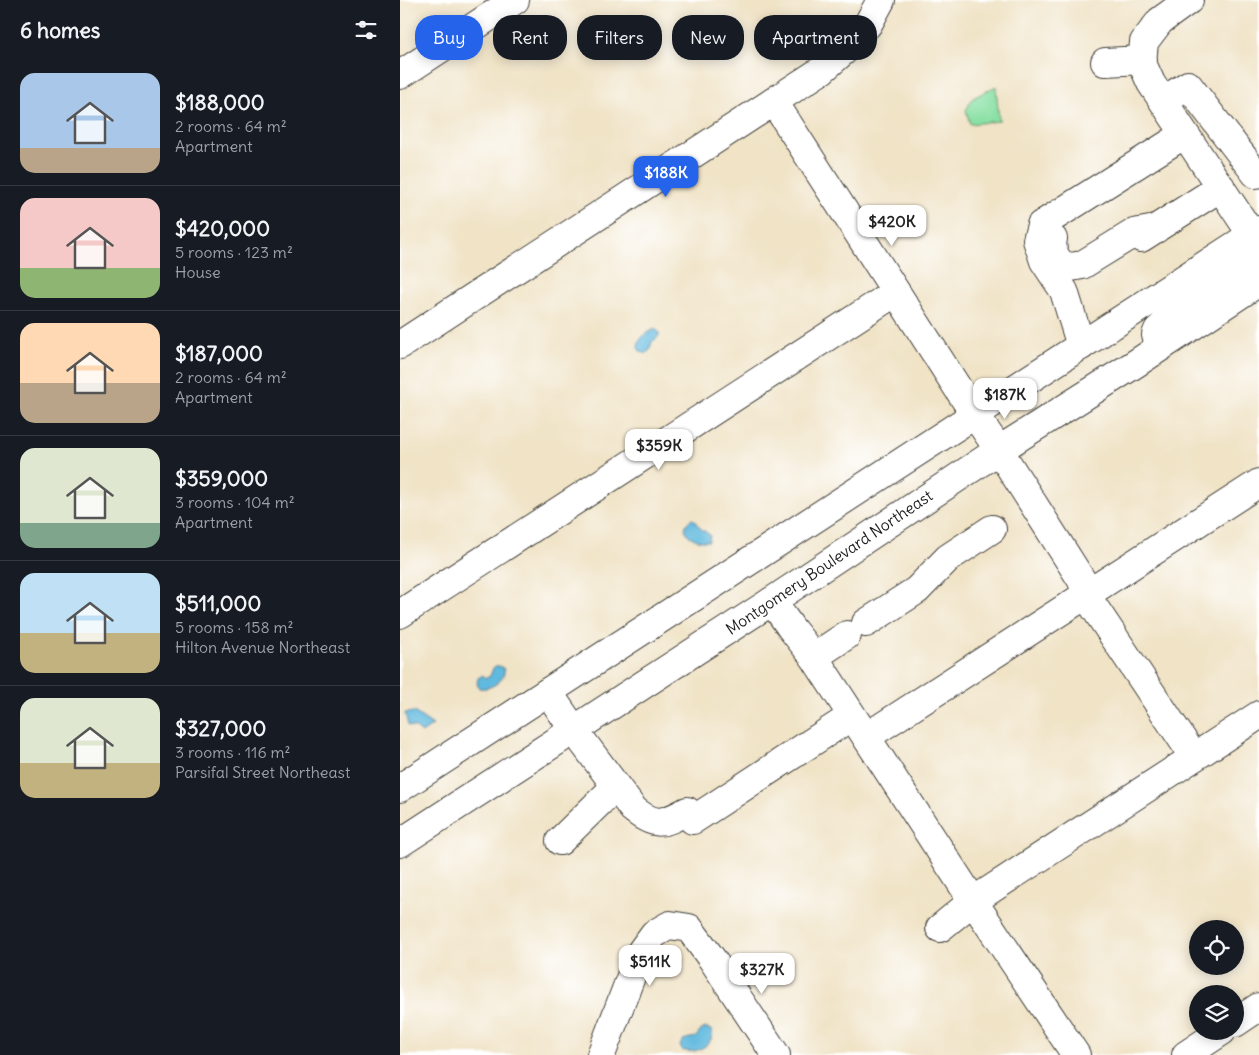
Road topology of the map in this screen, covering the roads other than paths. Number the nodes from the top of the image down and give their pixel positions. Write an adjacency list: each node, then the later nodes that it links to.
1 (515, 0): 6 (street)
2 (881, 0): 8 (street)
3 (1189, 0): 4 (street)
4 (1143, 60): 5 (street); 7 (street)
5 (1104, 62)
6 (400, 75)
7 (1163, 101): 9 (street); 10 (street)
8 (774, 102): 17 (street); 18 (street)
9 (1185, 134): 11 (street); 12 (street)
10 (1259, 173)
11 (1108, 183): 13 (street); 16 (street)
12 (1221, 187): 13 (street); 14 (street)
13 (1156, 229): 16 (street)
14 (1256, 232): 19 (street); 20 (street)
15 (1259, 282): 20 (street, Montgomery Boulevard Northeast)
16 (1062, 289): 19 (street)
17 (896, 292): 21 (street); 27 (street)
18 (400, 345)
19 (1081, 346): 21 (street)
20 (1159, 348): 22 (street, Montgomery Boulevard Northeast)
21 (975, 415): 22 (street); 29 (street)
22 (999, 450): 25 (street); 26 (street, Montgomery Boulevard Northeast)
23 (1259, 483): 25 (street)
24 (992, 529): 28 (street)
25 (1088, 594): 31 (street); 33 (street)
26 (772, 600): 28 (street); 32 (street, Montgomery Boulevard Northeast)
27 (400, 614)
28 (814, 657): 31 (street)
29 (548, 692): 32 (street); 35 (street)
30 (1259, 715): 33 (street)
31 (859, 726): 34 (street); 38 (street)
32 (574, 730): 34 (street); 37 (street, Montgomery Boulevard Northeast)
33 (1194, 757): 38 (street)
34 (616, 786): 36 (street)
35 (400, 788)
36 (560, 841)
37 (400, 843)
38 (973, 901): 39 (street); 45 (street)
39 (940, 928)
40 (1259, 1007): 41 (street)
41 (1244, 1017)
42 (1208, 1040): 46 (street)
43 (601, 1055): 44 (street)
44 (776, 1055)
45 (1076, 1055)
46 (1186, 1055)

